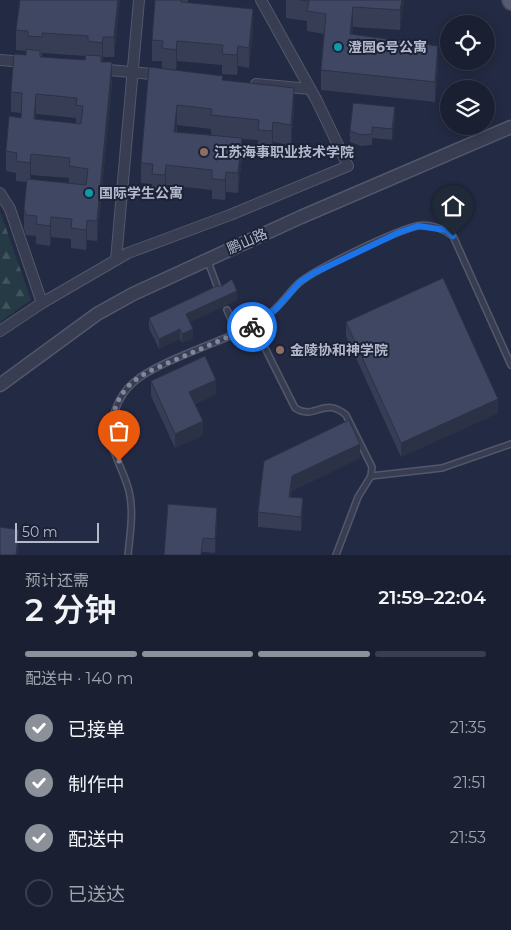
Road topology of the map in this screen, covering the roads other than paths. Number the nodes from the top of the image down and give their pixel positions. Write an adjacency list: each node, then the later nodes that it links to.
1 (139, 0): 6 (street)
2 (261, 0): 9 (street)
3 (0, 60): 4 (street)
4 (38, 64)
5 (85, 68): 6 (street)
6 (132, 72): 7 (street); 13 (street)
7 (172, 76)
8 (241, 82): 9 (street)
9 (310, 88): 13 (street)
10 (511, 128): 12 (street, 鹏山路)
11 (0, 193): 15 (street)
12 (206, 259): 14 (lane); 21 (street, 鹏山路)
13 (116, 260): 15 (street)
14 (220, 292)
15 (42, 303): 18 (street)
16 (227, 310): 19 (lane)
17 (254, 326): 19 (lane); 20 (lane); 23 (lane)
18 (0, 331)
19 (236, 333): 24 (lane)
20 (511, 364)
21 (0, 385)
22 (511, 444): 23 (lane)
23 (371, 476): 25 (lane)
24 (128, 555)
25 (336, 555)

